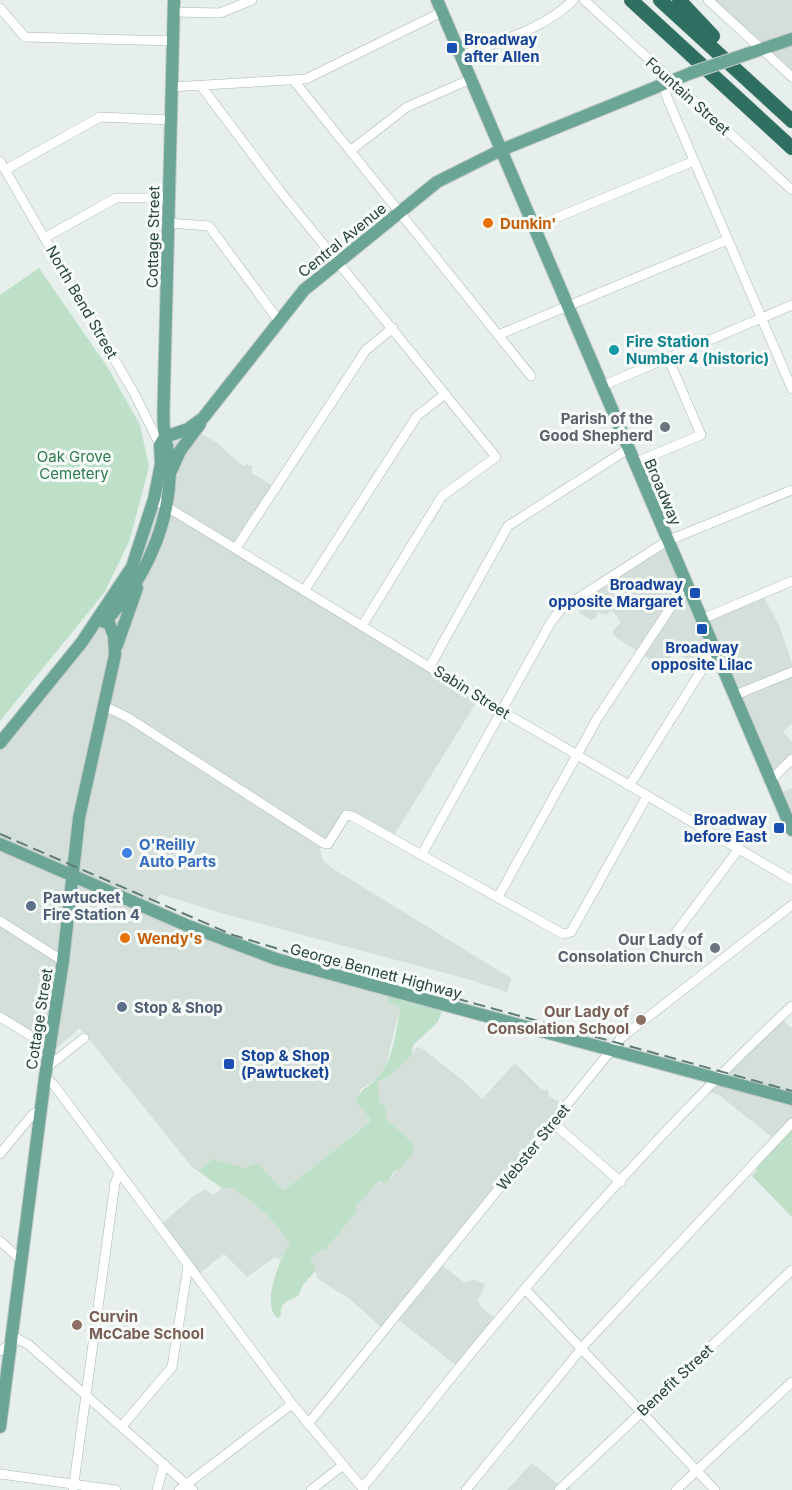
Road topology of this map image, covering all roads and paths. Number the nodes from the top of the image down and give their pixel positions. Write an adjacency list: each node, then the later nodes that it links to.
1 (252, 0): 8 (street)
2 (573, 0): 14 (street)
3 (584, 0): 18 (street, Fountain Street)
4 (631, 0): 24 (highway)
5 (660, 0): 15 (highway)
6 (679, 0): 15 (highway)
7 (708, 0): 13 (street)
8 (174, 6): 12 (main road, Cottage Street)
9 (440, 6): 14 (main road, Broadway); 19 (street)
10 (0, 8): 12 (street)
11 (792, 39): 13 (main road, Central Avenue)
12 (173, 41): 21 (main road, Cottage Street)
13 (762, 49): 16 (street); 18 (main road, Central Avenue, bridge)
14 (461, 56): 17 (main road, Broadway)
15 (743, 76): 23 (highway)
16 (792, 77)
17 (471, 79): 25 (main road, Broadway); 26 (street)
18 (665, 81): 25 (main road, Central Avenue); 28 (street); 31 (street, Fountain Street)
19 (295, 82): 20 (street); 26 (street)
20 (201, 86): 21 (street); 38 (street)
21 (171, 87): 22 (main road, Cottage Street)
22 (170, 120): 29 (street); 32 (main road, Cottage Street)
23 (792, 122)
24 (792, 148)
25 (501, 150): 33 (main road, Central Avenue); 35 (main road, Broadway)
26 (350, 151): 33 (street)
27 (0, 161): 29 (street, North Bend Street)
28 (694, 161): 35 (street); 37 (street)
29 (7, 173): 30 (street); 36 (street, North Bend Street)
30 (0, 182)
31 (792, 190)
32 (168, 198): 34 (main road, Cottage Street); 36 (street)
33 (399, 212): 38 (main road, Central Avenue); 44 (street)
34 (168, 223): 42 (street); 51 (main road, Cottage Street)
35 (534, 227): 40 (main road, Broadway)
36 (46, 237): 51 (street, North Bend Street)
37 (727, 240): 40 (street); 41 (street)
38 (339, 261): 42 (main road, Central Avenue); 43 (street)
39 (792, 305): 41 (street)
40 (567, 306): 44 (street); 47 (main road, Broadway)
41 (762, 318): 45 (street); 48 (street)
42 (279, 321): 50 (main road, Central Avenue)
43 (393, 328): 49 (street); 59 (street)
44 (498, 335): 46 (street)
45 (668, 358): 47 (street); 53 (street)
46 (531, 376)
47 (602, 386): 52 (main road, Broadway)
48 (792, 388)
49 (445, 394): 63 (street); 66 (street)
50 (203, 418): 51 (main road, Central Avenue); 54 (main road)
51 (162, 441): 54 (main road, Cottage Street); 56 (main road)
52 (628, 449): 53 (main road, Broadway); 69 (street)
53 (634, 463): 58 (main road, Broadway)
54 (170, 473): 57 (main road)
55 (792, 490): 58 (street)
56 (154, 499): 57 (street, Sabin Street); 64 (main road)
57 (167, 505): 59 (street, Sabin Street); 60 (main road)
58 (668, 542): 62 (main road, Broadway); 73 (street)
59 (236, 548): 63 (street, Sabin Street)
60 (139, 580): 64 (main road); 68 (main road)
61 (792, 581): 65 (street)
62 (686, 584): 65 (main road, Broadway); 75 (street)
63 (304, 591): 66 (street, Sabin Street)
64 (106, 614): 68 (main road, Cottage Street); 74 (main road)
65 (702, 619): 67 (main road, Broadway)
66 (362, 626): 69 (street, Sabin Street)
67 (715, 654): 71 (main road, Broadway); 78 (street)
68 (115, 655): 72 (main road, Cottage Street)
69 (430, 666): 73 (street, Sabin Street)
70 (792, 672): 71 (street)
71 (733, 696): 77 (main road, Broadway)
72 (104, 706): 83 (street); 84 (main road, Cottage Street)
73 (502, 711): 75 (street, Sabin Street); 83 (street)
74 (0, 744)
75 (576, 755): 78 (street, Sabin Street); 86 (street)
76 (792, 759): 77 (street)
77 (770, 781): 80 (main road, Broadway)
78 (629, 786): 79 (street, Sabin Street)
79 (647, 796): 82 (street, Sabin Street); 86 (street)
80 (792, 830)
81 (0, 844): 84 (main road, George Bennett Highway)
82 (738, 850): 85 (street, Sabin Street); 89 (street)
83 (422, 854): 86 (street)
84 (72, 876): 90 (main road, Cottage Street); 95 (main road, George Bennett Highway)
85 (792, 880)
86 (498, 897)
87 (792, 905): 95 (street, Webster Street)
88 (0, 921): 90 (street)
89 (668, 943)
90 (63, 961): 94 (main road, Cottage Street)
91 (792, 1006): 97 (street)
92 (0, 1018): 94 (street)
93 (84, 1038): 96 (street)
94 (49, 1047): 96 (main road, Cottage Street)
95 (611, 1050): 97 (main road, George Bennett Highway); 101 (street, Webster Street)
96 (45, 1072): 99 (main road, Cottage Street); 103 (street)
97 (717, 1078): 98 (main road, George Bennett Highway); 104 (street)
98 (792, 1099)
99 (41, 1110): 102 (street); 106 (main road, Cottage Street)
100 (792, 1123): 111 (street)
101 (553, 1124): 104 (street); 117 (street, Webster Street)
102 (0, 1154)
103 (119, 1174): 107 (street); 114 (street)
104 (621, 1182): 109 (street)
105 (0, 1241): 106 (street)
106 (20, 1259): 110 (main road, Cottage Street)
107 (188, 1266): 115 (street); 118 (street)
108 (792, 1270): 116 (street, Benefit Street)
109 (525, 1289): 111 (street); 126 (street)
110 (12, 1342): 112 (street); 114 (street); 119 (main road, Cottage Street)
111 (581, 1349): 116 (street); 130 (street)
112 (0, 1351)
113 (792, 1382): 122 (street)
114 (86, 1395): 118 (street); 124 (street)
115 (292, 1404): 117 (street); 125 (street)
116 (641, 1412): 122 (street); 131 (street, Benefit Street)
117 (308, 1424): 121 (street)
118 (122, 1426): 120 (street)
119 (0, 1427)
120 (164, 1464): 125 (street); 128 (street)
121 (343, 1465): 126 (street); 129 (street)
122 (697, 1471): 132 (street); 133 (street)
123 (0, 1474): 124 (street)
124 (74, 1487): 127 (street)
125 (187, 1488)
126 (363, 1489)
127 (116, 1490)
128 (157, 1490)
129 (310, 1490)
130 (466, 1490)
131 (558, 1490)
132 (676, 1490)
133 (715, 1490)

